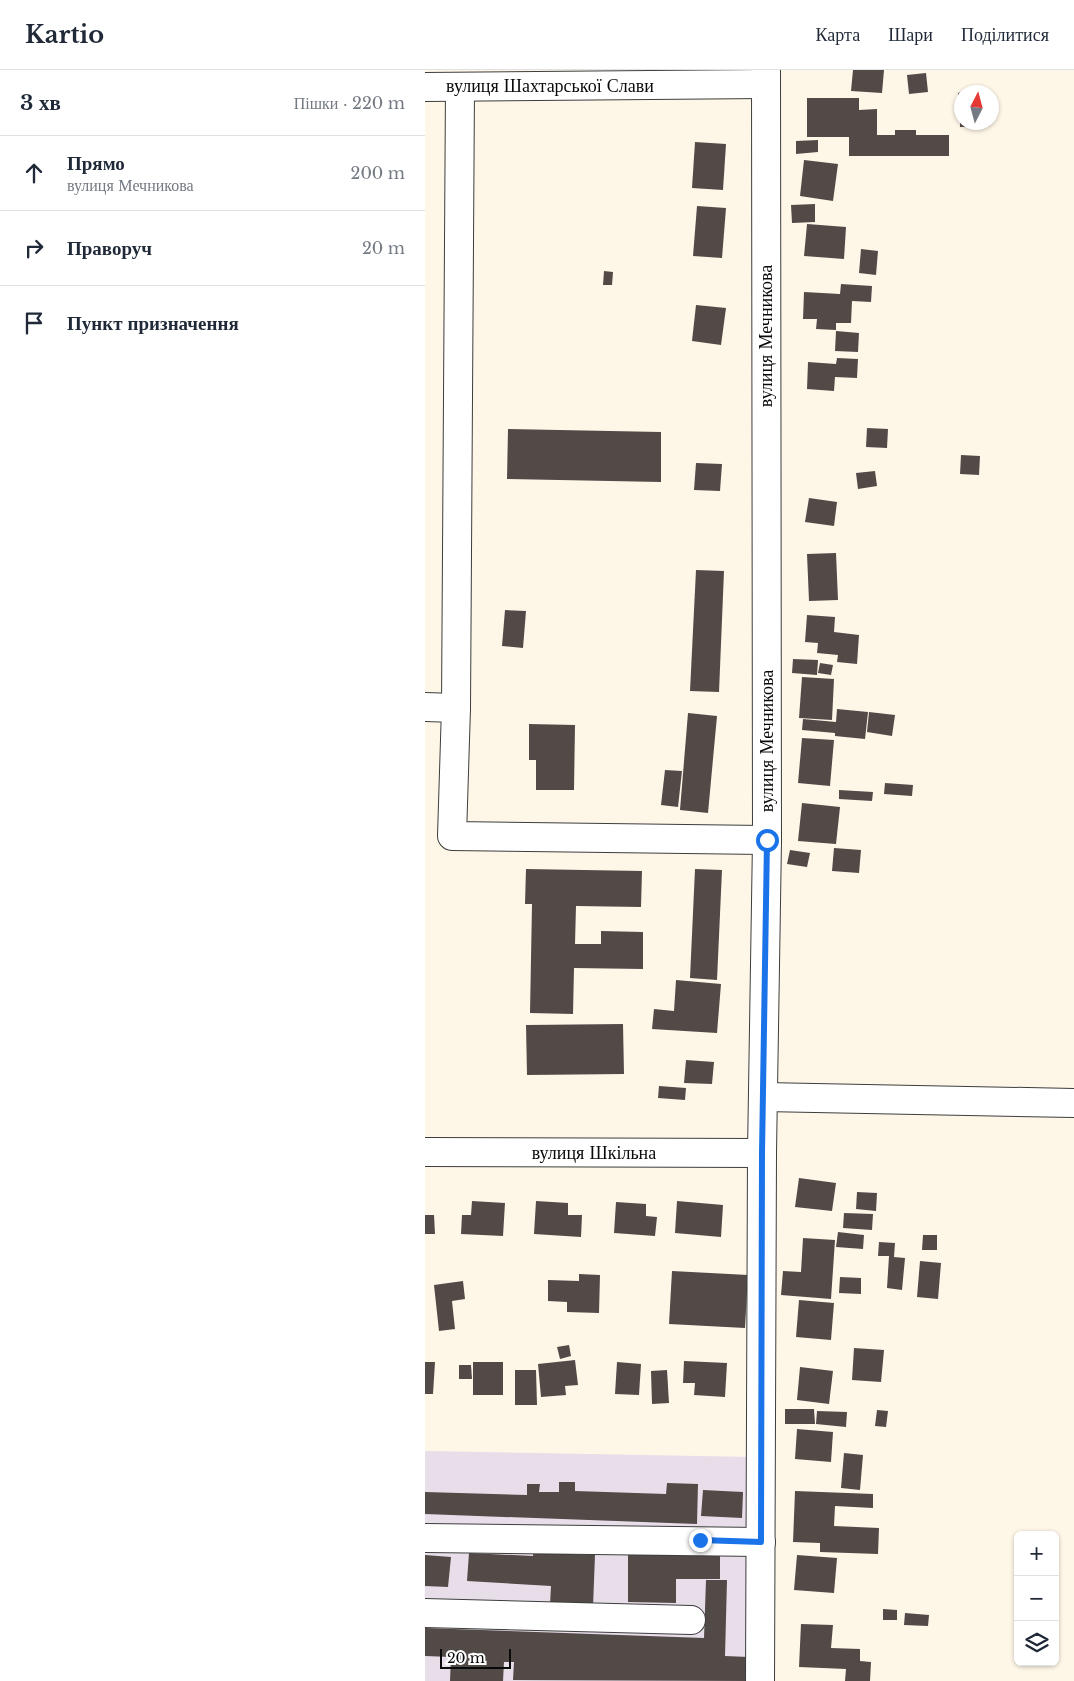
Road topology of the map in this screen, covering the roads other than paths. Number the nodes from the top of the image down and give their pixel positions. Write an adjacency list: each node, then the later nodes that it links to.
1 (766, 77): 3 (street, вулиця Шахтарської Слави); 6 (street, вулиця Мечникова)
2 (425, 87): 3 (street, вулиця Шахтарської Слави)
3 (459, 87): 5 (street)
4 (425, 707): 5 (street)
5 (456, 708): 6 (street)
6 (767, 840): 7 (street, вулиця Мечникова)
7 (764, 1097): 8 (street); 10 (street, вулиця Мечникова)
8 (1074, 1103)
9 (425, 1152): 10 (street, вулиця Шкільна)
10 (762, 1153): 12 (street, вулиця Мечникова)
11 (425, 1538): 12 (street)
12 (761, 1542): 15 (street, вулиця Мечникова)
13 (425, 1613): 14 (street)
14 (691, 1620)
15 (760, 1681)

